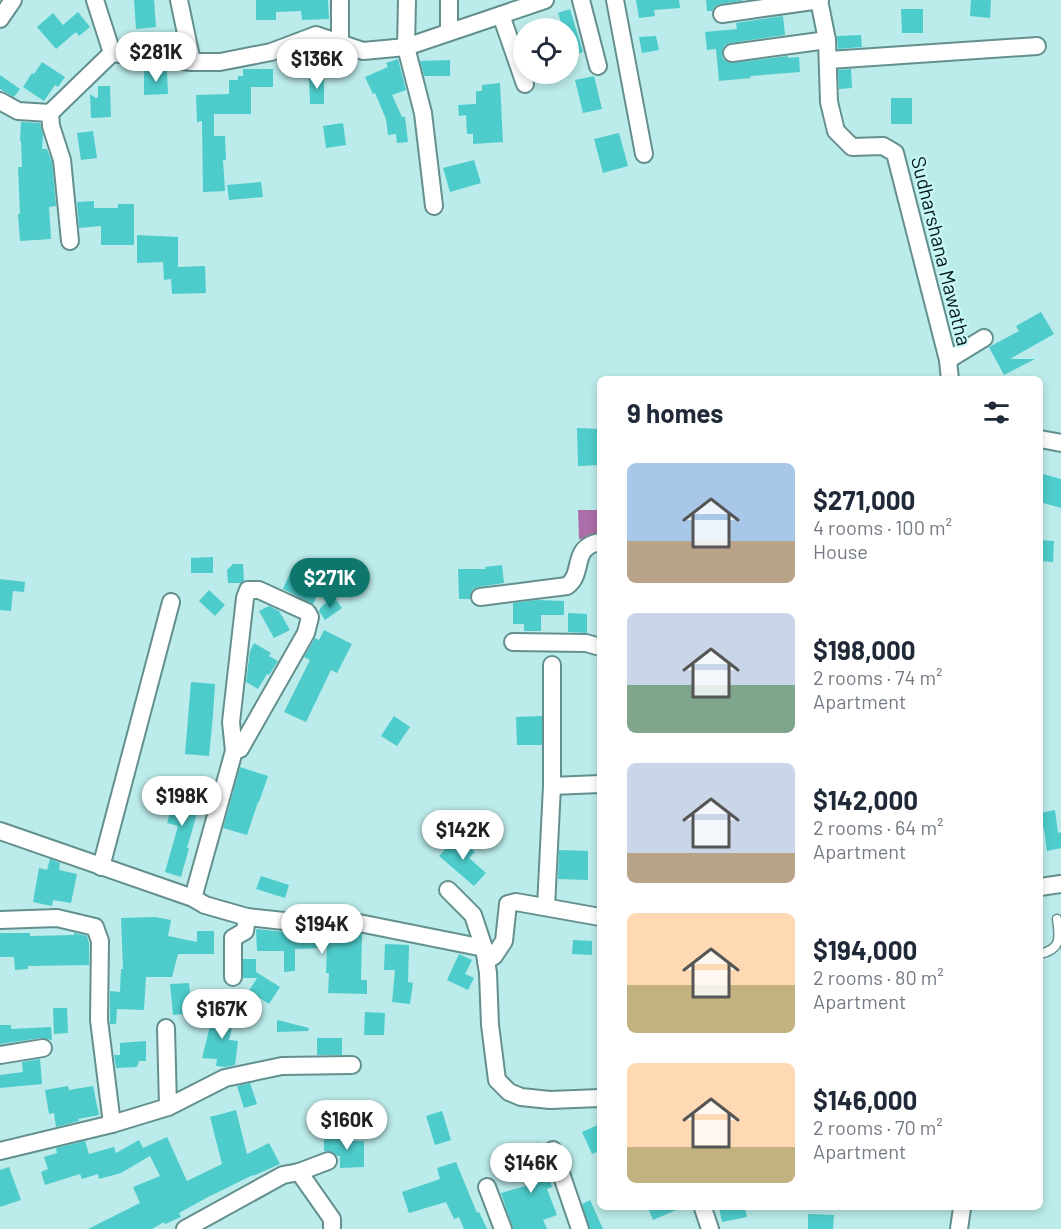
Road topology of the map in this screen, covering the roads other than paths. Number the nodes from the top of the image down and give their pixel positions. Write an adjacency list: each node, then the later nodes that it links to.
1 (14, 0): 13 (street)
2 (95, 0): 20 (street)
3 (179, 0): 23 (street)
4 (340, 0): 16 (street)
5 (407, 0): 18 (street)
6 (449, 0): 14 (street)
7 (545, 0): 12 (street)
8 (581, 0): 24 (street)
9 (615, 0): 27 (street)
10 (819, 0): 11 (street); 15 (street, Sudharshana Mawatha)
11 (722, 14)
12 (501, 15): 14 (street); 19 (street)
13 (0, 20)
14 (449, 32): 18 (street)
15 (827, 40): 21 (street); 22 (street, Sudharshana Mawatha)
16 (340, 42): 18 (street); 23 (street)
17 (1037, 46): 22 (street)
18 (406, 47): 28 (street)
19 (513, 50)
20 (112, 53): 23 (street); 26 (street)
21 (732, 53)
22 (829, 60): 31 (street, Sudharshana Mawatha)
23 (192, 62)
24 (598, 66)
25 (0, 101): 26 (street)
26 (50, 112): 29 (street)
27 (644, 154)
28 (434, 206)
29 (70, 241)
30 (984, 338): 31 (street)
31 (948, 360): 32 (street, Sudharshana Mawatha)
32 (950, 376)
33 (1043, 440): 34 (street)
34 (1061, 443)
35 (597, 542): 36 (street)
36 (480, 597)
37 (171, 602): 45 (street)
38 (513, 642): 39 (street)
39 (597, 645)
40 (552, 665): 43 (street)
41 (234, 751): 41 (street); 49 (street)
42 (597, 784): 43 (street)
43 (552, 786): 50 (street)
44 (0, 831): 45 (street)
45 (101, 867): 49 (street)
46 (1061, 884): 47 (street)
47 (1043, 887)
48 (448, 890): 56 (street)
49 (193, 898): 52 (street)
50 (546, 908): 51 (street); 56 (street)
51 (597, 916)
52 (247, 917): 56 (street); 57 (street)
53 (1057, 919): 55 (lane)
54 (0, 920): 64 (street)
55 (1043, 953)
56 (485, 955): 62 (street)
57 (234, 977)
58 (166, 1028): 63 (street)
59 (43, 1048): 60 (street)
60 (0, 1055)
61 (352, 1065): 63 (street)
62 (597, 1098)
63 (168, 1107): 64 (street)
64 (112, 1125): 66 (street)
65 (553, 1150): 75 (street)
66 (0, 1151)
67 (328, 1161): 68 (street)
68 (299, 1172): 72 (street); 73 (street)
69 (487, 1187): 74 (street)
70 (704, 1210): 76 (street)
71 (962, 1210): 77 (street)
72 (185, 1229)
73 (332, 1229)
74 (503, 1229)
75 (580, 1229)
76 (710, 1229)
77 (959, 1229)

